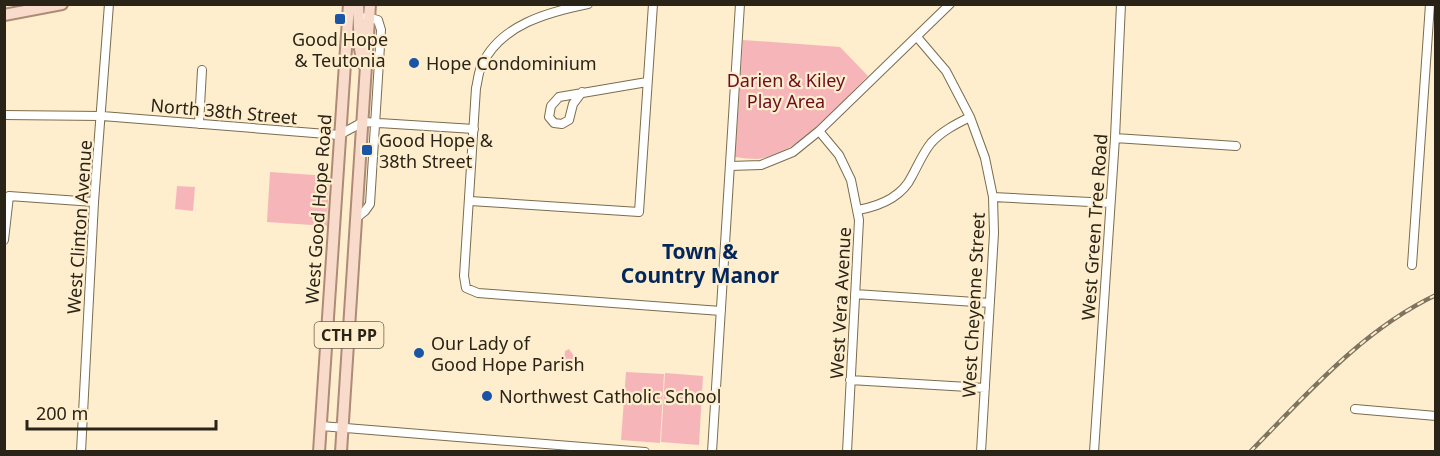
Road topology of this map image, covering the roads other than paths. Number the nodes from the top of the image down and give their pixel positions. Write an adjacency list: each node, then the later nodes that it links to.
1 (62, 4): 12 (main road)
2 (109, 4): 19 (street, West Clinton Avenue)
3 (349, 4): 13 (main road, West Good Hope Road / CTH PP)
4 (358, 4): 13 (main road)
5 (370, 4): 13 (main road, West Good Hope Road / CTH PP)
6 (588, 4): 24 (street)
7 (652, 4): 16 (street)
8 (740, 4): 29 (street)
9 (950, 4): 14 (street)
10 (1121, 4): 27 (street, West Green Tree Road)
11 (1430, 4): 38 (street)
12 (4, 15)
13 (363, 18): 21 (main road, West Good Hope Road / CTH PP); 22 (street, West Good Hope Road); 26 (main road, West Good Hope Road / CTH PP)
14 (916, 37): 20 (street, West Cheyenne Street); 25 (street)
15 (202, 70): 23 (street)
16 (647, 82): 17 (street); 31 (street)
17 (582, 92): 17 (street)
18 (4, 115): 19 (street, North 38th Street)
19 (102, 116): 23 (street, North 38th Street); 32 (street, West Clinton Avenue)
20 (970, 117): 30 (street, West Cheyenne Street); 34 (street)
21 (363, 122): 22 (street); 26 (street); 35 (main road, West Good Hope Road / CTH PP)
22 (376, 123): 24 (street); 35 (street, West Good Hope Road)
23 (199, 124): 26 (street, North 38th Street)
24 (474, 129): 31 (street)
25 (819, 131): 29 (street); 34 (street, West Vera Avenue)
26 (339, 135): 46 (main road, West Good Hope Road / CTH PP)
27 (1115, 138): 28 (street); 33 (street, West Green Tree Road)
28 (1236, 146)
29 (730, 166): 41 (street)
30 (993, 197): 33 (street); 40 (street, West Cheyenne Street)
31 (470, 201): 41 (street)
32 (94, 202): 36 (street); 48 (street, West Clinton Avenue)
33 (1110, 203): 55 (street, West Green Tree Road)
34 (858, 210): 39 (street, West Vera Avenue)
35 (356, 218): 47 (main road, West Good Hope Road / CTH PP)
36 (5, 235): 37 (street)
37 (4, 240)
38 (1412, 265)
39 (855, 294): 40 (street); 42 (street, West Vera Avenue)
40 (990, 303): 43 (street, West Cheyenne Street)
41 (721, 311): 52 (street)
42 (850, 380): 43 (street); 53 (street, West Vera Avenue)
43 (985, 388): 54 (street, West Cheyenne Street)
44 (1355, 409): 45 (street)
45 (1436, 416)
46 (321, 426): 47 (street); 49 (main road, West Good Hope Road / CTH PP)
47 (343, 428): 50 (main road, West Good Hope Road / CTH PP); 51 (street)
48 (81, 452)
49 (319, 452)
50 (341, 452)
51 (645, 452)
52 (712, 452)
53 (847, 452)
54 (981, 452)
55 (1094, 452)

